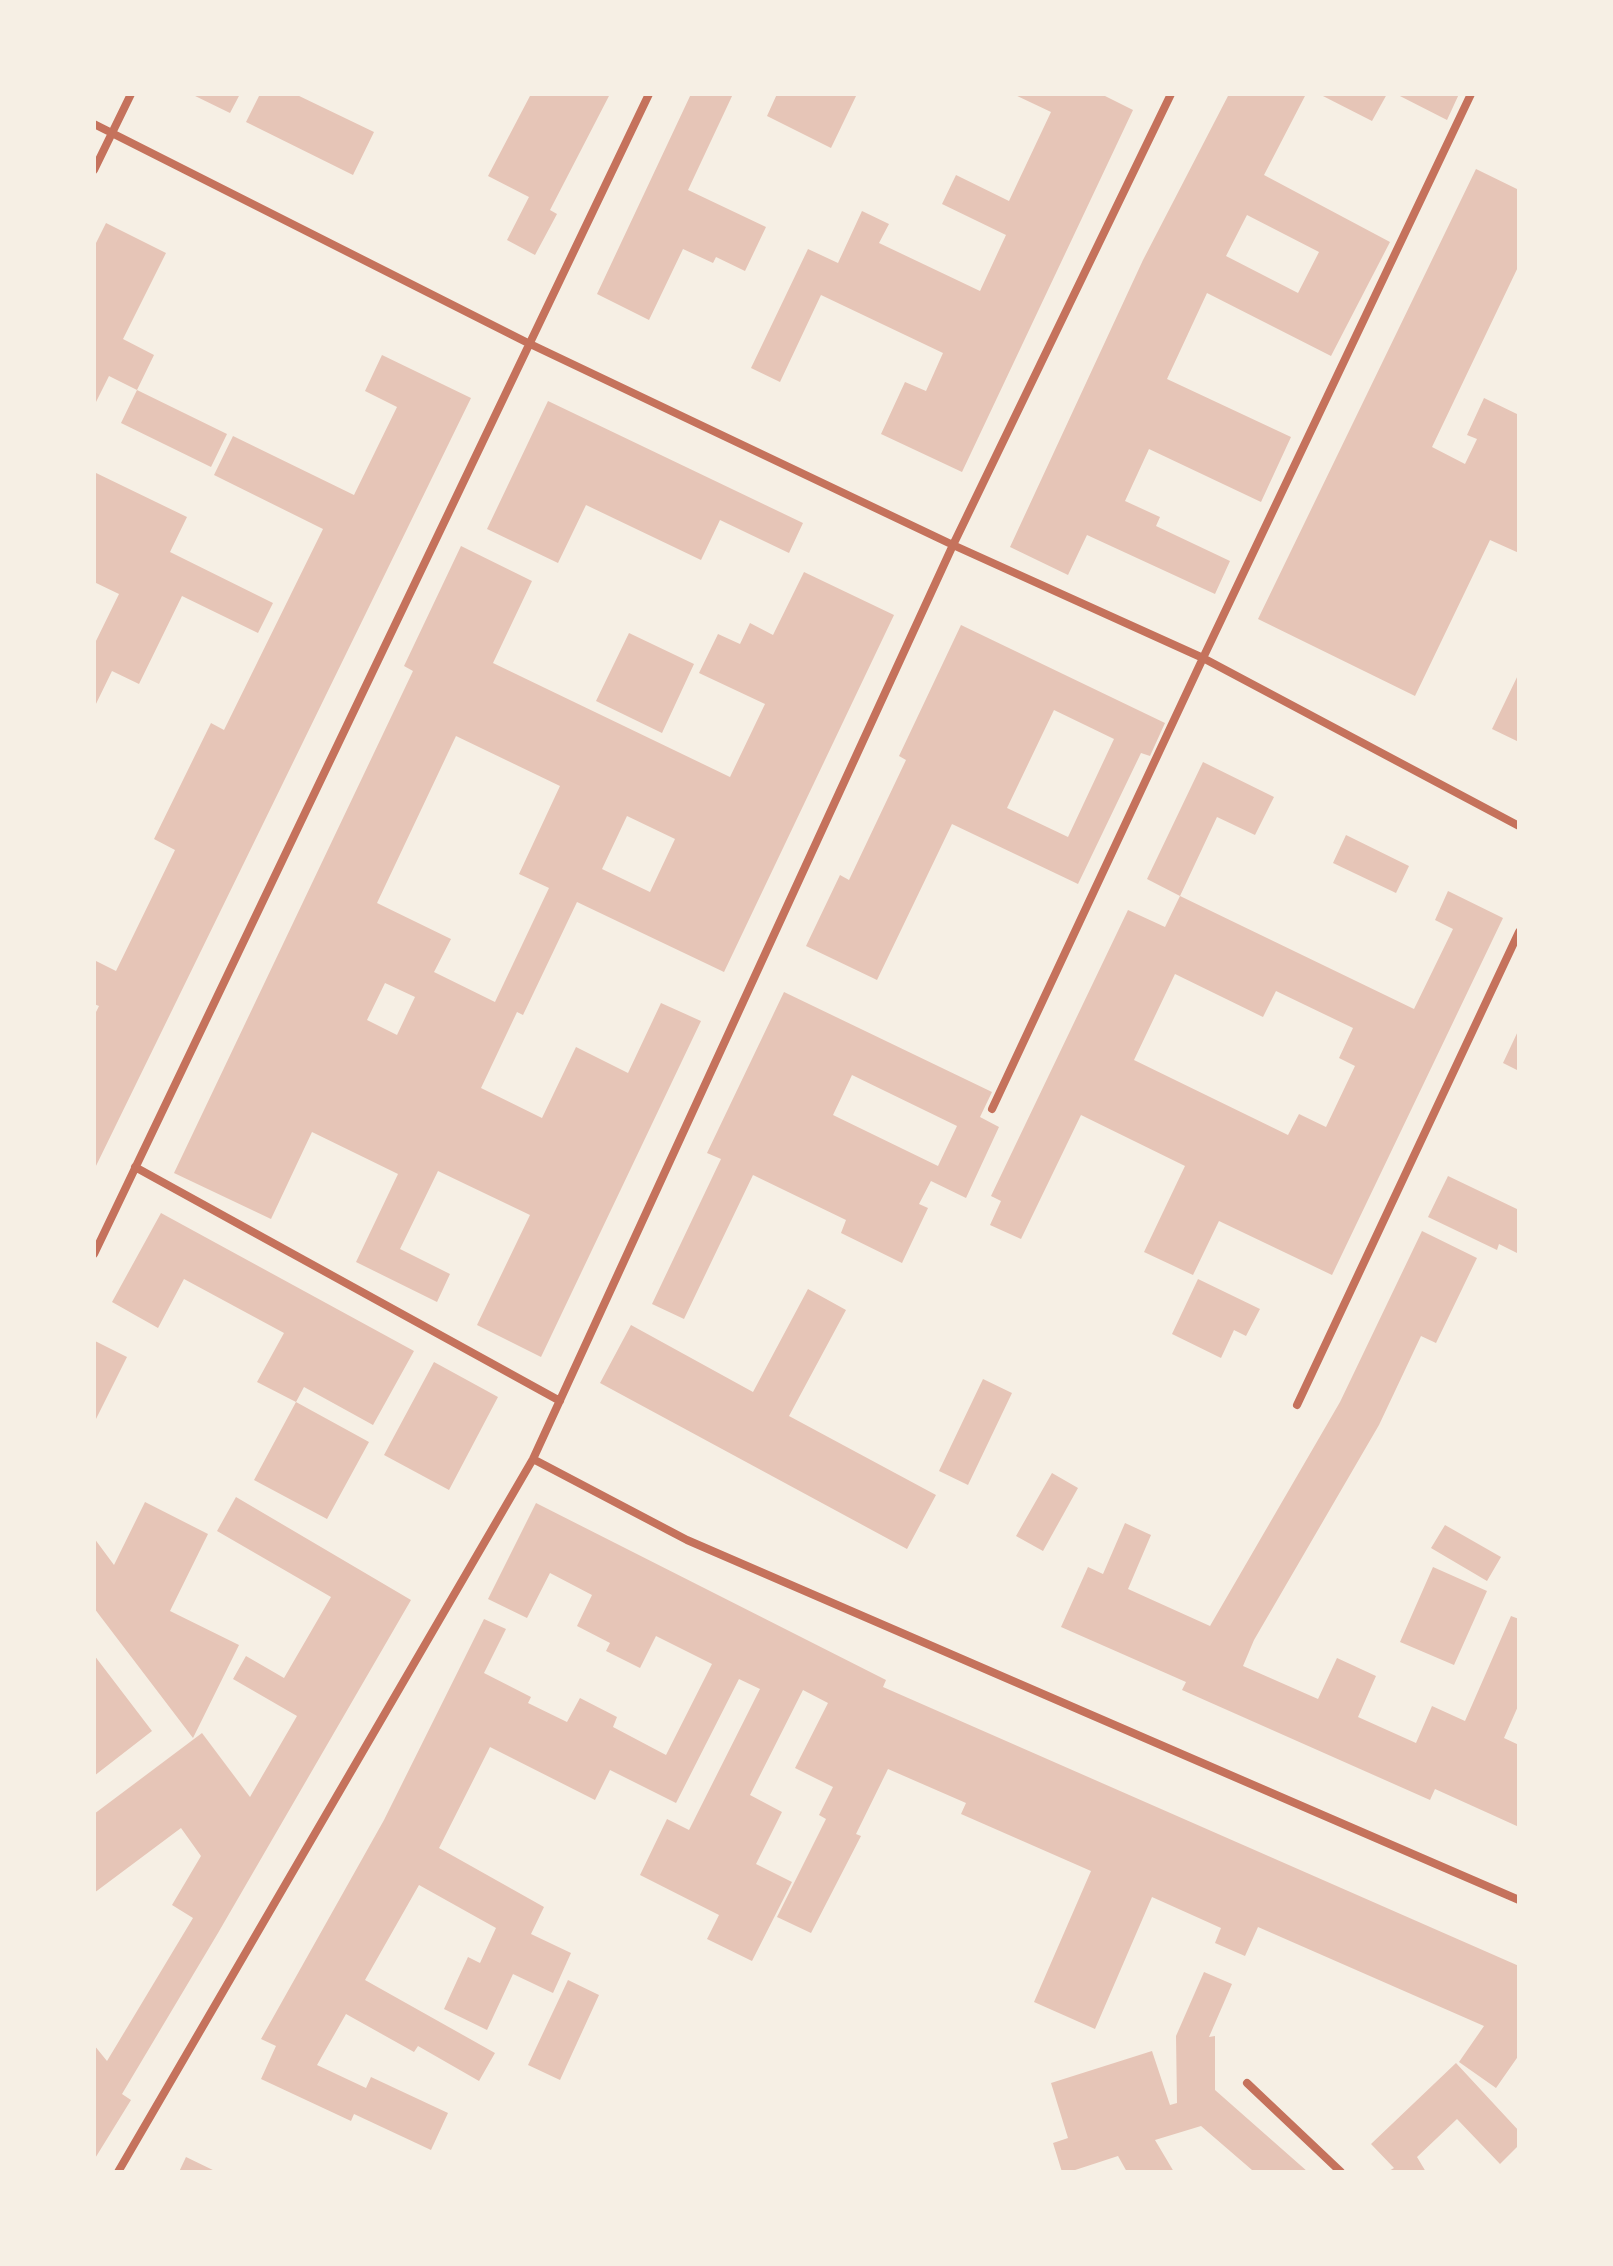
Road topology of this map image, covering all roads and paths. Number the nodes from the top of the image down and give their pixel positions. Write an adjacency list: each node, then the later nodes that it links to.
1 (131, 94): 6 (street)
2 (649, 94): 8 (street)
3 (1171, 94): 9 (street)
4 (1471, 94): 10 (street)
5 (94, 124): 6 (street)
6 (113, 133): 7 (street); 8 (street)
7 (94, 170)
8 (528, 343): 9 (street); 14 (street)
9 (953, 545): 10 (street); 16 (street)
10 (1203, 658): 11 (street); 13 (street)
11 (1519, 826)
12 (1519, 932): 17 (street)
13 (992, 1109)
14 (135, 1167): 15 (street); 16 (street)
15 (94, 1254)
16 (560, 1401): 18 (street)
17 (1297, 1405)
18 (533, 1459): 19 (street); 21 (street)
19 (1519, 1900)
20 (1247, 2083): 22 (street)
21 (118, 2172)
22 (1341, 2172)

